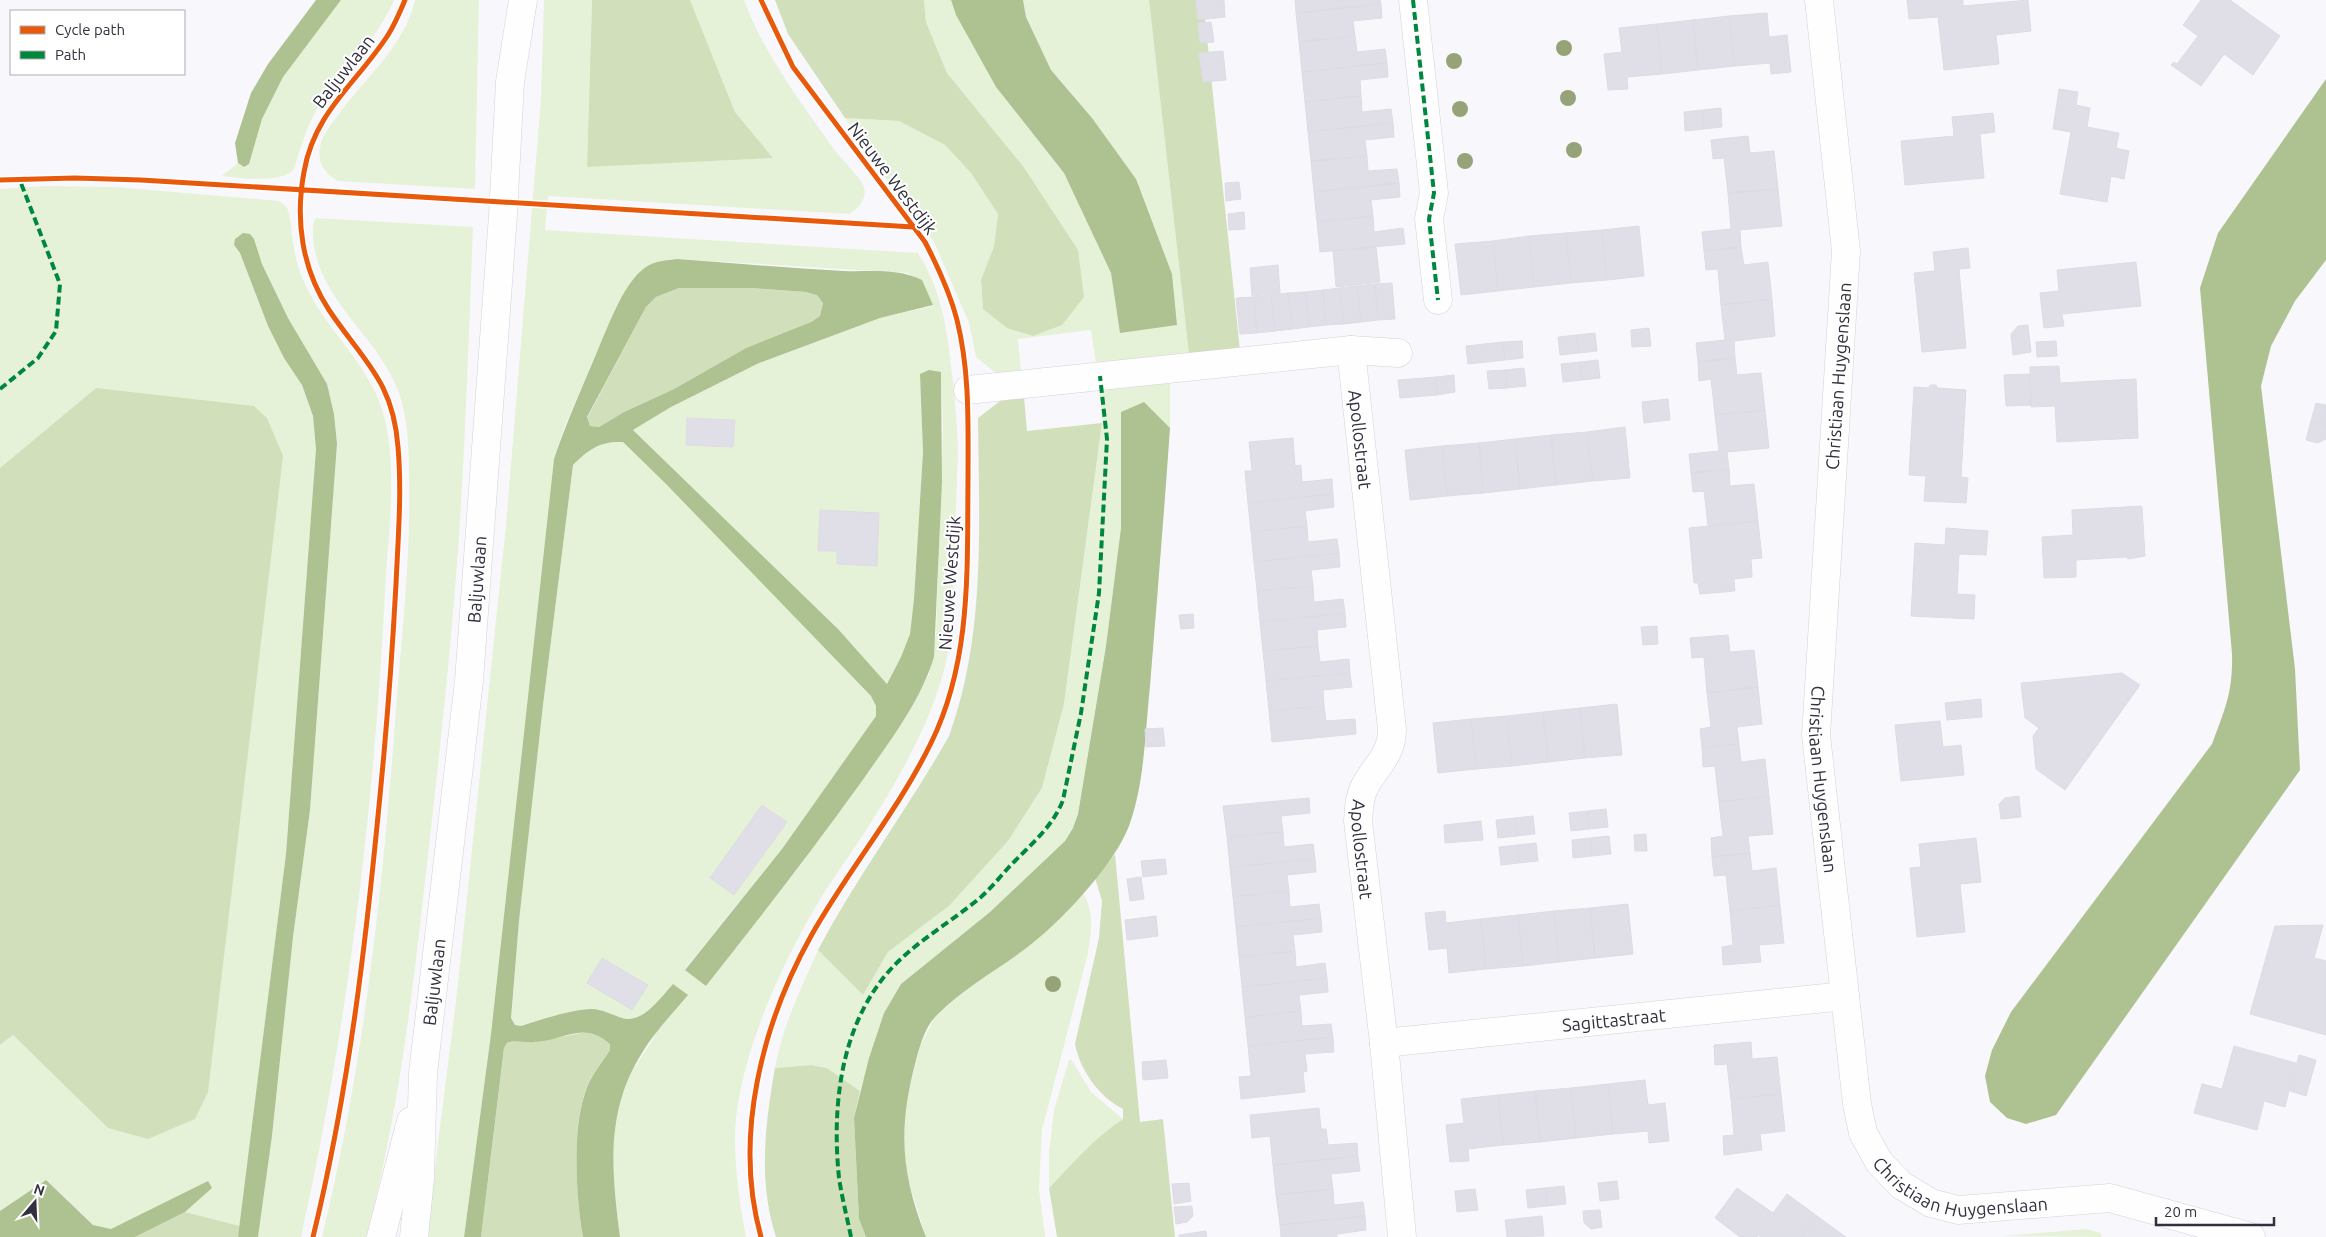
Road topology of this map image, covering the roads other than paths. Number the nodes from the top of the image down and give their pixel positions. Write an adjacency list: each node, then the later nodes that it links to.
1 (503, 0): 5 (street, Baljuwlaan)
2 (522, 0): 5 (street, Baljuwlaan)
3 (1413, 0): 6 (street)
4 (1819, 0): 10 (street, Christiaan Huygenslaan)
5 (510, 82): 12 (street, Baljuwlaan)
6 (1438, 300)
7 (1352, 350): 8 (street); 9 (street); 11 (street, Apollostraat)
8 (1398, 353)
9 (968, 390)
10 (1845, 996): 11 (street, Sagittastraat); 16 (street, Christiaan Huygenslaan)
11 (1384, 1043): 15 (street, Apollostraat)
12 (423, 1073): 13 (street, Baljuwlaan); 14 (street, Baljuwlaan)
13 (381, 1237)
14 (414, 1237)
15 (1402, 1237)
16 (2251, 1237)

